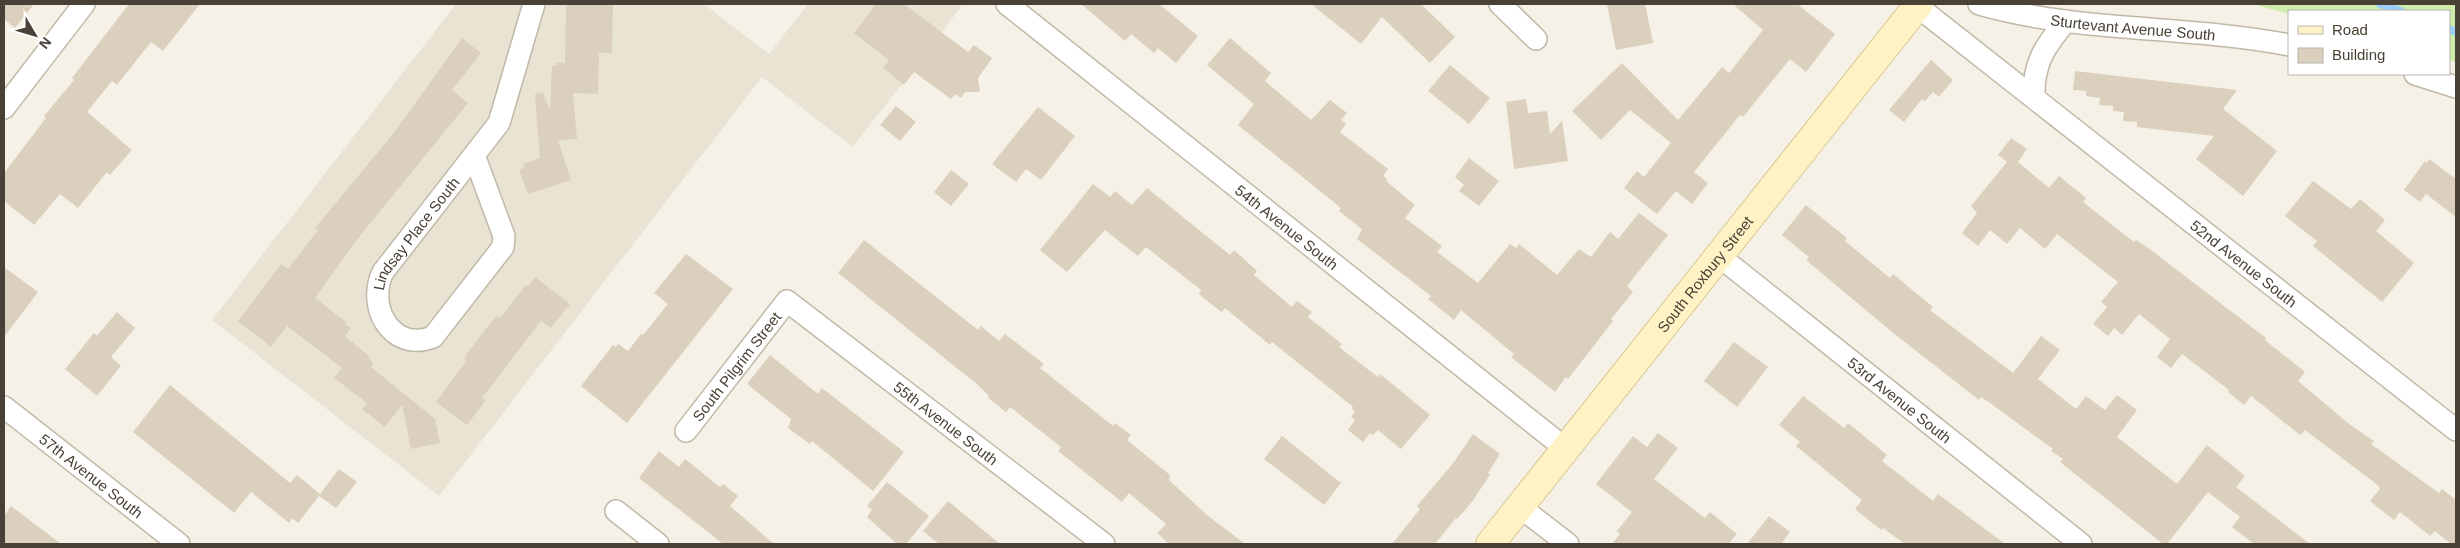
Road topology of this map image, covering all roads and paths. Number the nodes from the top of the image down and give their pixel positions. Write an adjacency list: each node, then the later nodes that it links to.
1 (84, 4): 13 (street)
2 (534, 4): 14 (street, Lindsay Place South)
3 (1007, 4): 20 (street, 54th Avenue South)
4 (1500, 4): 8 (street)
5 (1979, 4): 7 (street, Sturtevant Avenue South)
6 (1918, 5): 12 (street, 52nd Avenue South); 15 (street, South Roxbury Street)
7 (2066, 21): 9 (street, Sturtevant Avenue South); 12 (street)
8 (1536, 39)
9 (2288, 45)
10 (2418, 75): 11 (street)
11 (2456, 87)
12 (2034, 97): 18 (street, 52nd Avenue South)
13 (4, 108)
14 (474, 156): 14 (street, Lindsay Place South)
15 (1719, 256): 20 (street, South Roxbury Street); 28 (street, 53rd Avenue South)
16 (787, 301): 19 (street, South Pilgrim Street); 25 (street, 55th Avenue South)
17 (4, 407): 23 (street, 57th Avenue South)
18 (2456, 430)
19 (686, 431)
20 (1566, 448): 21 (street, South Roxbury Street)
21 (1520, 506): 26 (street, South Roxbury Street); 27 (street)
22 (616, 511): 24 (street)
23 (179, 544)
24 (658, 544)
25 (1104, 544)
26 (1490, 544)
27 (1568, 544)
28 (2081, 544)

